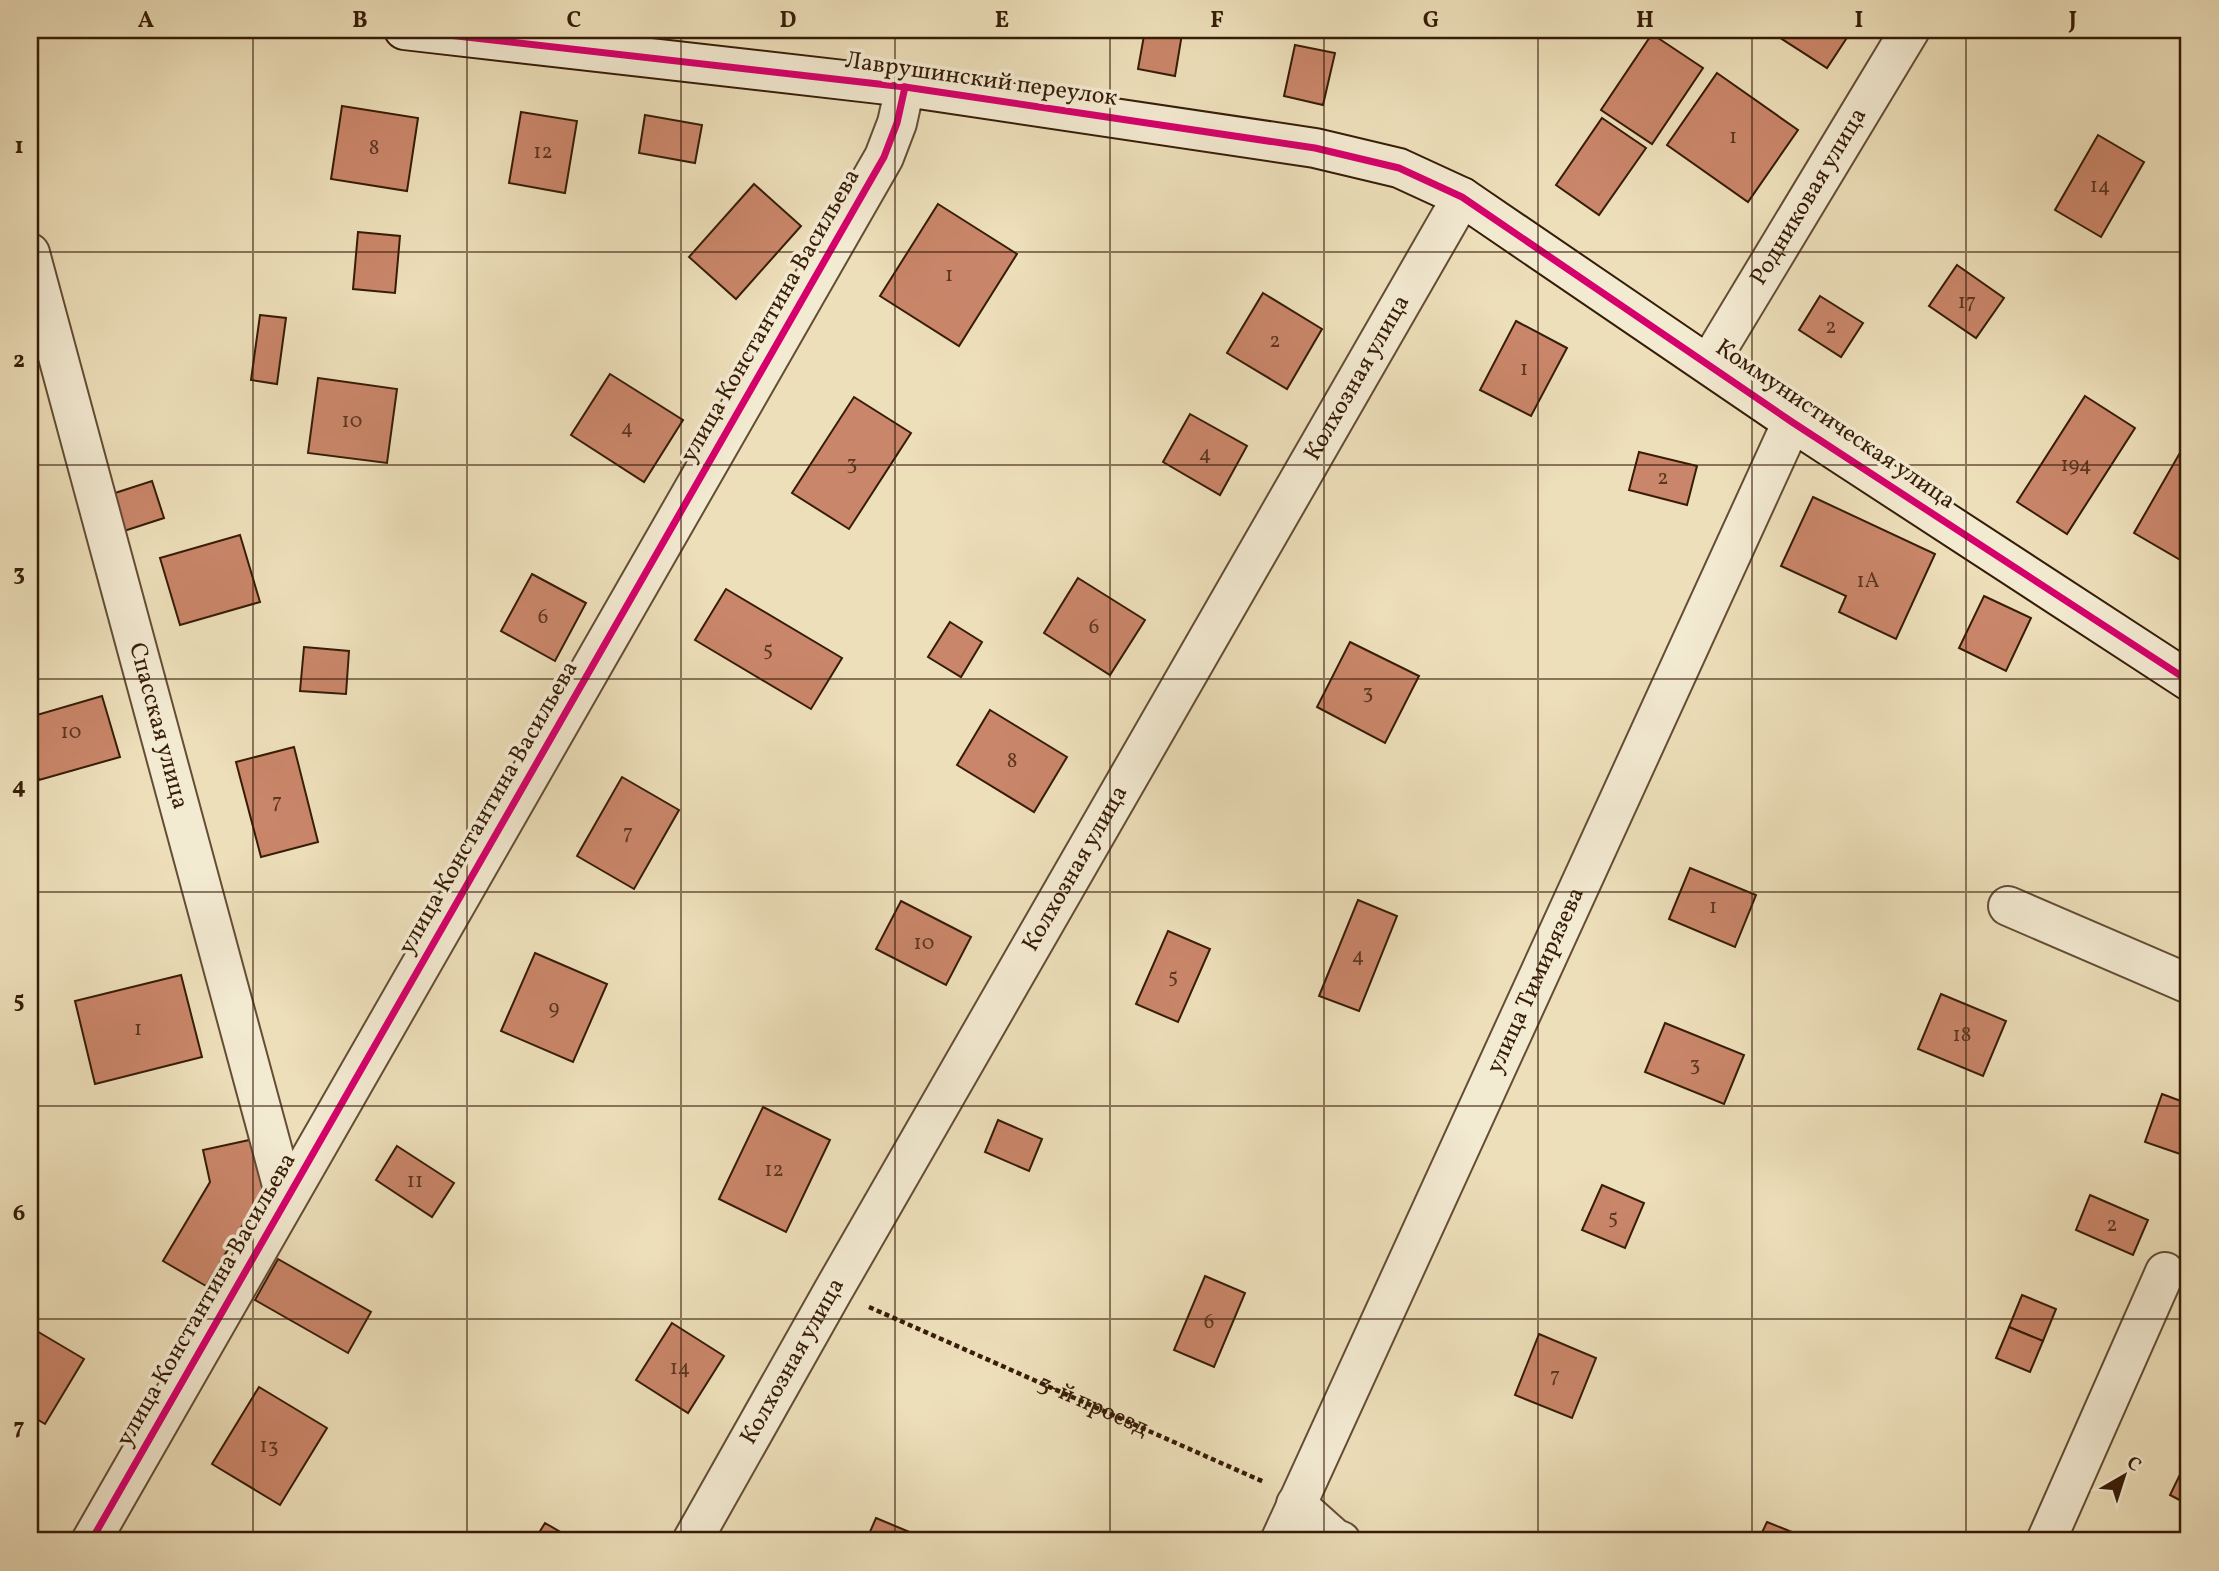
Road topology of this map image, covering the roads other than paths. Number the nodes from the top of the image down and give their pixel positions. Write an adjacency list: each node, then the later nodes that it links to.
1 (404, 30): 3 (street, Лаврушинский переулок)
2 (1910, 30): 6 (street, Родниковая улица)
3 (905, 87): 4 (street, Лаврушинский переулок); 11 (street, улица Константина Васильева)
4 (1462, 197): 6 (street, Коммунистическая улица); 15 (street, Колхозная улица)
5 (30, 253): 11 (street, Спасская улица)
6 (1709, 363): 7 (street, Коммунистическая улица)
7 (1793, 422): 8 (street, Коммунистическая улица); 13 (street, улица Тимирязева)
8 (2189, 681)
9 (2008, 906): 10 (street)
10 (2189, 984)
11 (286, 1200): 14 (street, улица Константина Васильева)
12 (2165, 1272): 18 (street)
13 (1296, 1504): 16 (street, улица Тимирязева); 17 (street)
14 (91, 1541)
15 (692, 1541)
16 (1280, 1541)
17 (1341, 1541)
18 (2046, 1541)

